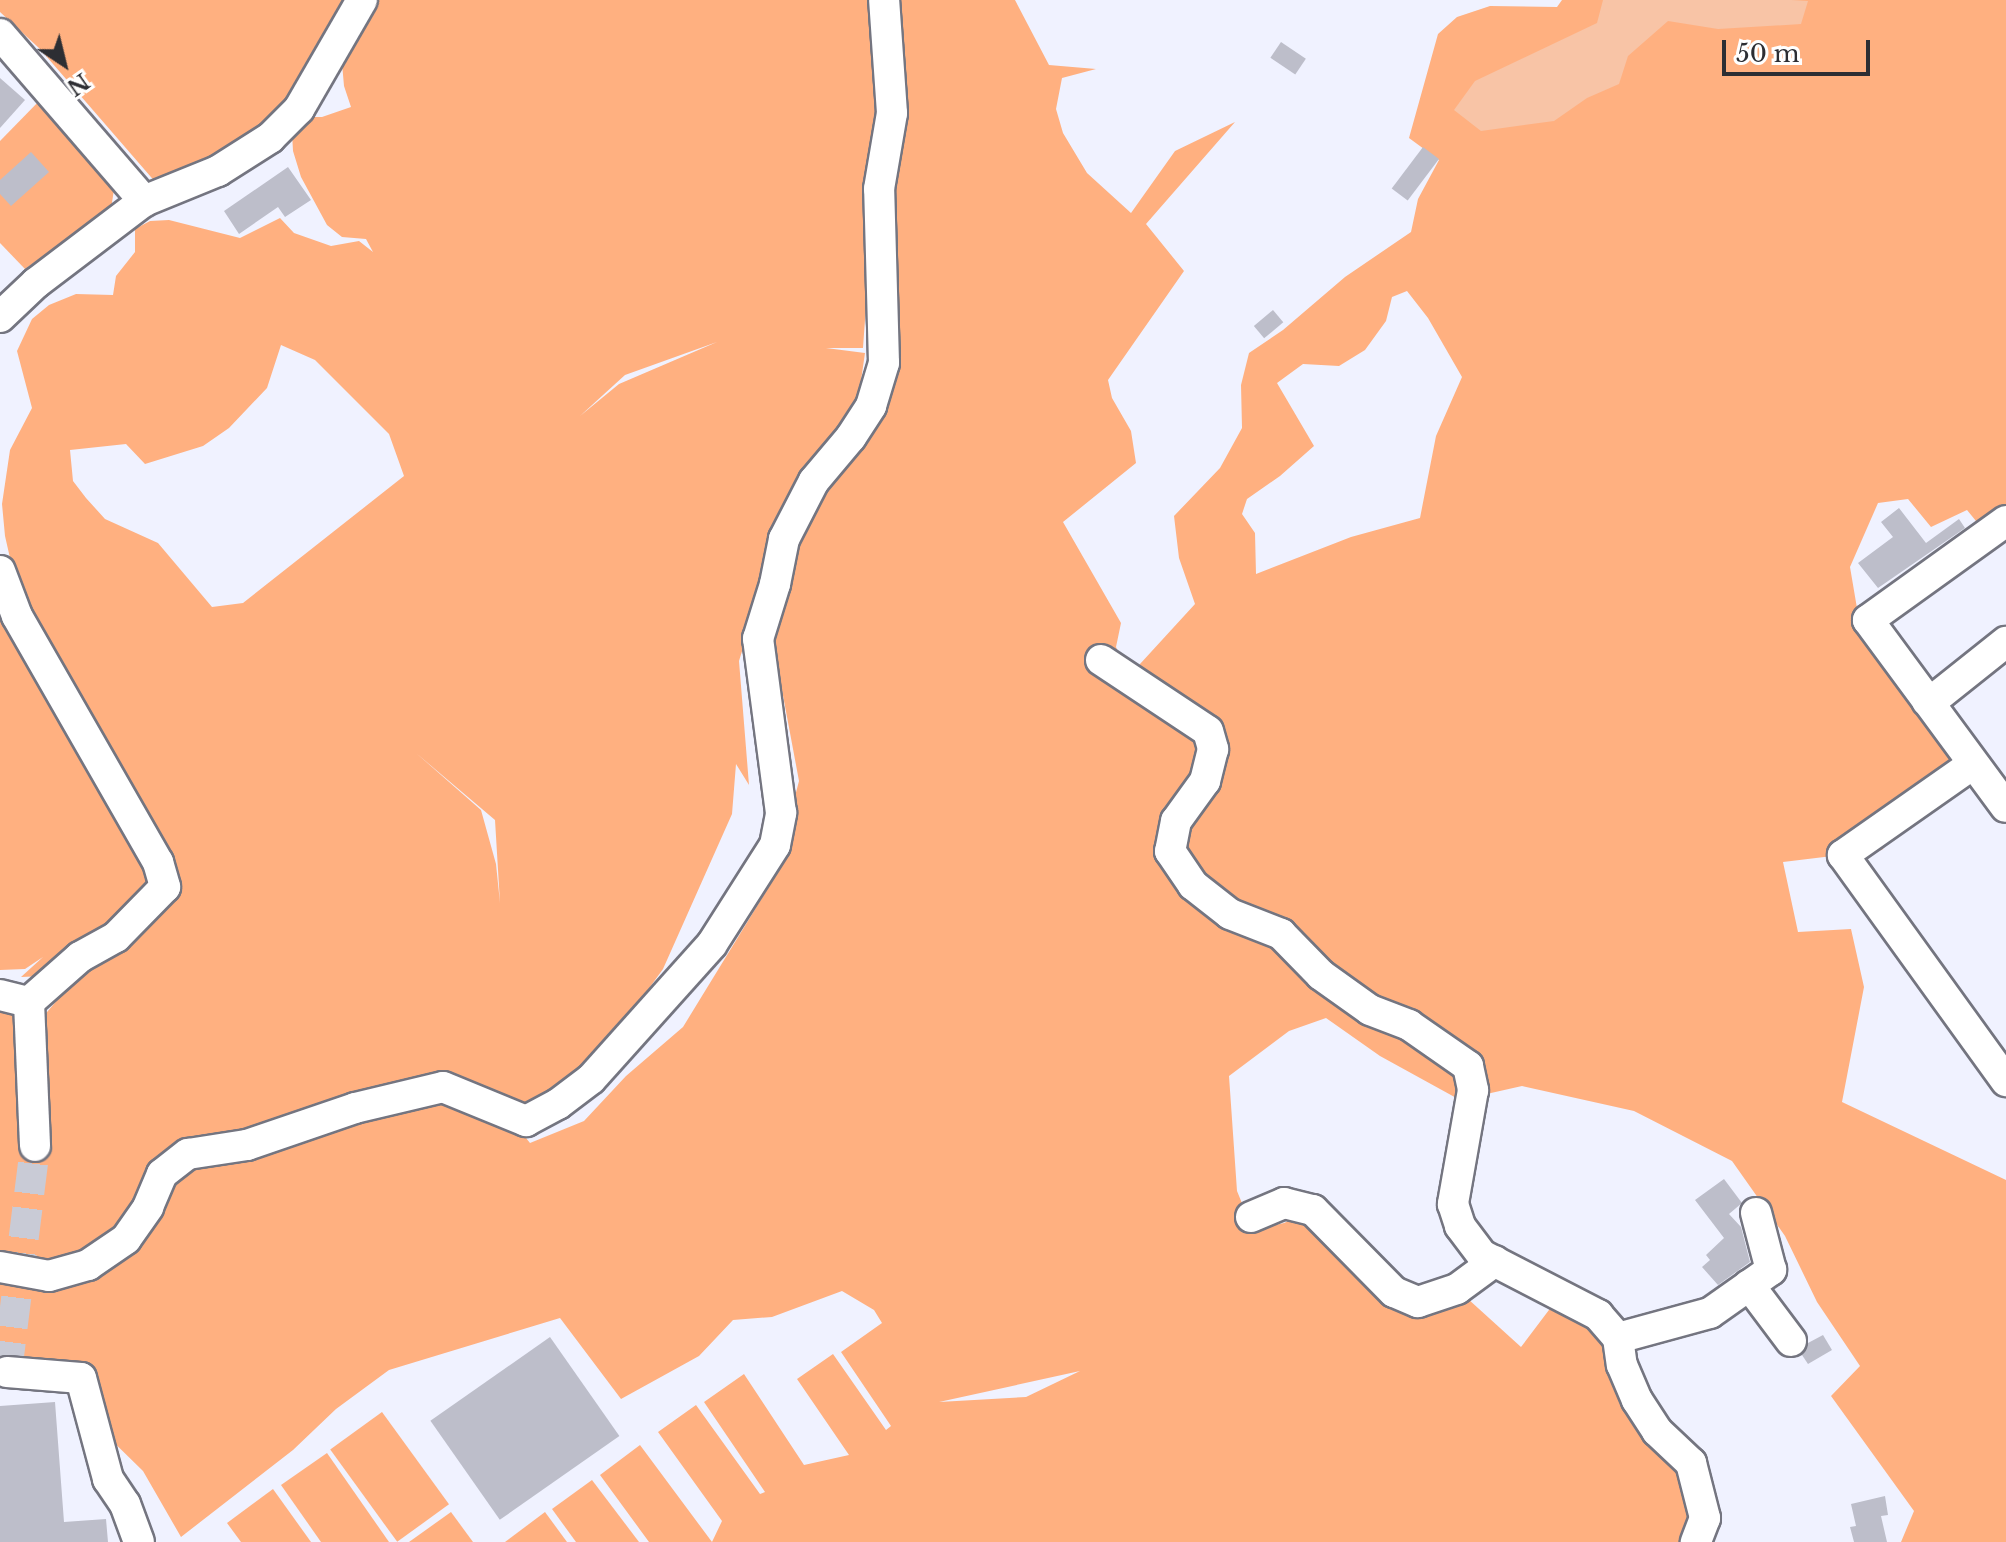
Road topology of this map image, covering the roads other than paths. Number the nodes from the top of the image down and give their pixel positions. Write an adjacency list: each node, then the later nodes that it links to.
1 (362, 0): 4 (street)
2 (884, 0): 20 (street)
3 (0, 34): 4 (street)
4 (144, 201): 5 (street)
5 (0, 317)
6 (2006, 521): 10 (street)
7 (0, 571): 14 (street)
8 (2006, 642): 10 (street)
9 (1101, 660): 19 (street)
10 (1927, 701): 11 (street)
11 (1973, 764): 12 (street); 15 (street)
12 (2006, 807)
13 (0, 995): 14 (street)
14 (29, 1002): 16 (street)
15 (2006, 1081)
16 (35, 1146)
17 (1756, 1213): 21 (street)
18 (1251, 1217): 19 (street)
19 (1495, 1261): 22 (street)
20 (0, 1267)
21 (1749, 1285): 22 (street); 23 (street)
22 (1618, 1338): 26 (street)
23 (1791, 1341)
24 (7, 1372): 25 (street)
25 (139, 1542)
26 (1696, 1542)

